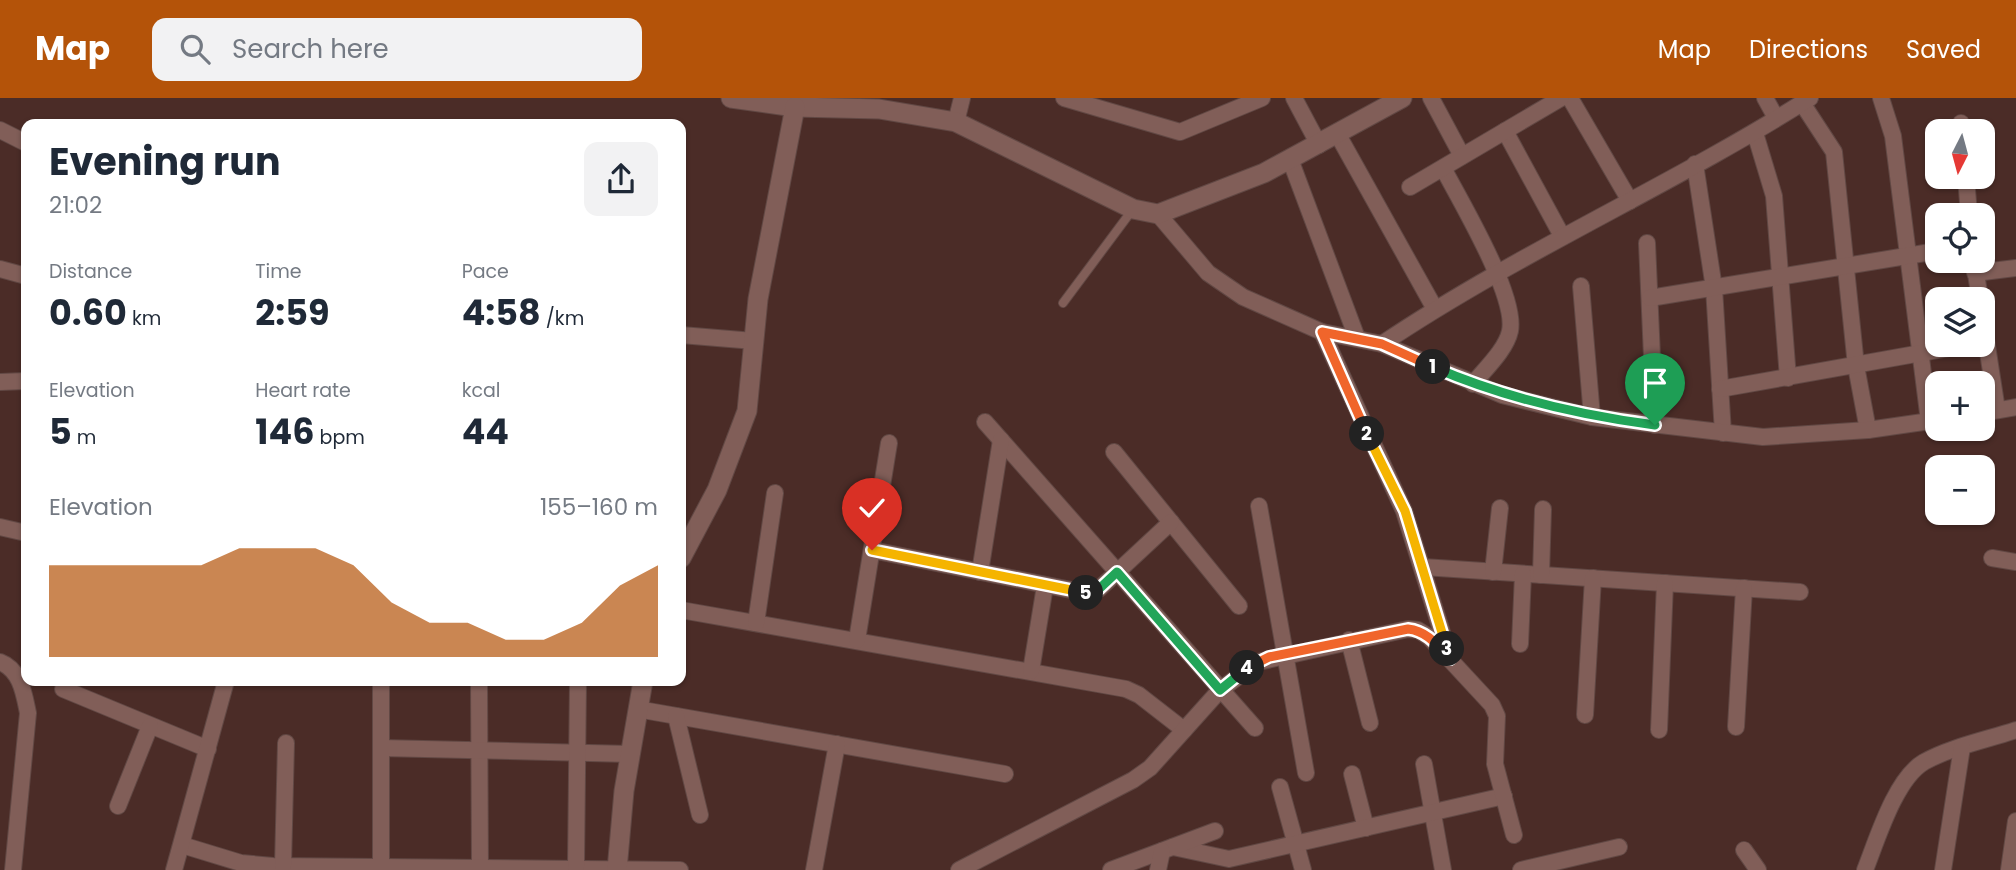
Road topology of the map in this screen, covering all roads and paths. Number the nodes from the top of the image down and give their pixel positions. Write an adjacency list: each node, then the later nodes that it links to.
1 (732, 98): 14 (street)
2 (962, 98): 16 (street)
3 (1064, 98): 4 (street)
4 (1262, 98)
5 (1294, 98): 22 (street)
6 (1402, 98): 20 (street)
7 (1431, 98): 23 (street)
8 (1561, 98): 18 (street)
9 (1570, 98): 28 (street)
10 (1765, 98): 15 (street)
11 (1881, 98): 34 (street)
12 (1806, 101): 15 (street); 35 (street)
13 (844, 103): 14 (street); 16 (street)
14 (795, 107): 50 (street)
15 (1776, 118): 19 (street)
16 (956, 122): 29 (street)
17 (0, 130): 21 (street)
18 (1505, 131): 23 (street); 31 (street)
19 (1755, 133): 25 (street); 41 (street)
20 (1338, 135): 22 (street); 46 (street)
21 (21, 140)
22 (1319, 145): 24 (street)
23 (1462, 156): 26 (street)
24 (1290, 159): 30 (street); 49 (street)
25 (1695, 164): 28 (street); 43 (street)
26 (1443, 168): 27 (street); 39 (street)
27 (1410, 187)
28 (1630, 201): 31 (street)
29 (1133, 209): 30 (street); 45 (lane)
30 (1158, 214): 47 (street)
31 (1562, 236): 39 (street)
32 (1647, 243): 44 (street)
33 (1925, 253): 34 (street)
34 (1909, 255): 35 (street); 53 (street)
35 (1846, 266): 41 (street); 54 (street)
36 (1995, 267): 37 (street)
37 (2016, 268)
38 (0, 269): 40 (street)
39 (1497, 273): 46 (street); 59 (street)
40 (21, 275)
41 (1781, 276): 43 (street); 56 (street)
42 (1581, 286): 63 (street)
43 (1714, 288): 44 (street); 60 (street)
44 (1650, 299): 66 (street)
45 (1063, 303)
46 (1435, 309): 51 (street)
47 (1322, 332): 49 (street); 83 (street)
48 (686, 335): 50 (street)
49 (1357, 338): 51 (street)
50 (754, 341): 79 (street)
51 (1382, 344): 59 (street)
52 (1925, 352): 53 (street)
53 (1921, 353): 54 (street); 55 (street)
54 (1856, 366): 56 (street); 67 (street)
55 (1925, 375)
56 (1788, 378): 60 (street)
57 (21, 381): 58 (street)
58 (0, 382)
59 (1473, 384): 63 (street)
60 (1720, 389): 68 (street)
61 (2016, 407): 62 (street)
62 (1995, 411)
63 (1592, 416): 66 (street)
64 (1925, 421): 67 (street)
65 (985, 422): 69 (street)
66 (1655, 425): 68 (street)
67 (1868, 430): 68 (street)
68 (1723, 433)
69 (1001, 440): 84 (street); 85 (street)
70 (889, 443): 80 (street)
71 (1114, 452): 76 (street)
72 (775, 493): 96 (street)
73 (1259, 506): 100 (street)
74 (1500, 508): 86 (street)
75 (1542, 509): 88 (street)
76 (1171, 522): 85 (street); 94 (street)
77 (0, 527): 78 (street)
78 (21, 532)
79 (686, 548)
80 (872, 550): 84 (street); 97 (street)
81 (1992, 558): 82 (street)
82 (2016, 562)
83 (1423, 567): 86 (street); 101 (street)
84 (980, 572): 91 (street)
85 (1117, 572): 91 (street); 112 (street)
86 (1493, 572): 87 (street)
87 (1523, 573): 88 (street); 99 (street)
88 (1541, 575): 89 (street)
89 (1593, 578): 90 (street); 114 (street)
90 (1665, 583): 92 (street); 121 (street)
91 (1045, 586): 103 (street)
92 (1744, 588): 93 (street); 118 (street)
93 (1800, 592)
94 (1239, 606)
95 (686, 611): 96 (street)
96 (756, 623): 97 (street)
97 (857, 640): 103 (street)
98 (1349, 640): 100 (street); 101 (street); 116 (street)
99 (1520, 644)
100 (1285, 654): 112 (street); 132 (street)
101 (1450, 659): 136 (street)
102 (0, 662): 104 (street)
103 (1031, 671): 120 (street)
104 (21, 685)
105 (22, 686): 156 (street)
106 (225, 686): 127 (street)
107 (381, 686): 126 (street)
108 (479, 686): 128 (street)
109 (578, 686): 130 (street)
110 (642, 686): 113 (street)
111 (63, 690): 117 (street)
112 (1220, 690): 119 (street); 120 (street)
113 (638, 709): 115 (street); 129 (street)
114 (1585, 715)
115 (676, 716): 124 (street); 139 (street)
116 (1370, 723)
117 (150, 726): 127 (street); 137 (street)
118 (1735, 727)
119 (1255, 728)
120 (1184, 730): 160 (street)
121 (1659, 730)
122 (2016, 730): 125 (street)
123 (286, 743): 150 (street)
124 (837, 744): 133 (street); 159 (street)
125 (1962, 747): 167 (street); 168 (street)
126 (381, 748): 128 (street); 152 (street)
127 (208, 749): 145 (street)
128 (477, 751): 130 (street); 153 (street)
129 (630, 754): 130 (street); 155 (street)
130 (575, 755): 151 (street)
131 (1424, 764): 138 (street)
132 (1306, 773)
133 (1005, 774)
134 (1352, 774): 141 (street)
135 (1280, 787): 144 (street)
136 (1504, 796): 138 (street); 143 (street)
137 (118, 806)
138 (1431, 813): 141 (street); 164 (street)
139 (700, 815)
140 (2016, 821): 169 (street)
141 (1366, 828): 144 (street)
142 (1214, 831): 147 (street)
143 (1514, 835)
144 (1296, 844): 149 (street); 163 (street)
145 (182, 845): 150 (street); 157 (street)
146 (1619, 847): 165 (street)
147 (1167, 849): 149 (street); 161 (street); 162 (street)
148 (1744, 850): 166 (street)
149 (1238, 864)
150 (283, 866): 154 (street)
151 (576, 867): 153 (street); 155 (street)
152 (381, 868): 153 (street); 154 (street)
153 (480, 868)
154 (321, 869)
155 (617, 869): 158 (street)
156 (13, 870)
157 (174, 870)
158 (680, 870)
159 (814, 870)
160 (959, 870)
161 (1111, 870)
162 (1158, 870)
163 (1303, 870)
164 (1443, 870)
165 (1521, 870)
166 (1758, 870)
167 (1865, 870)
168 (1943, 870)
169 (2009, 870)

